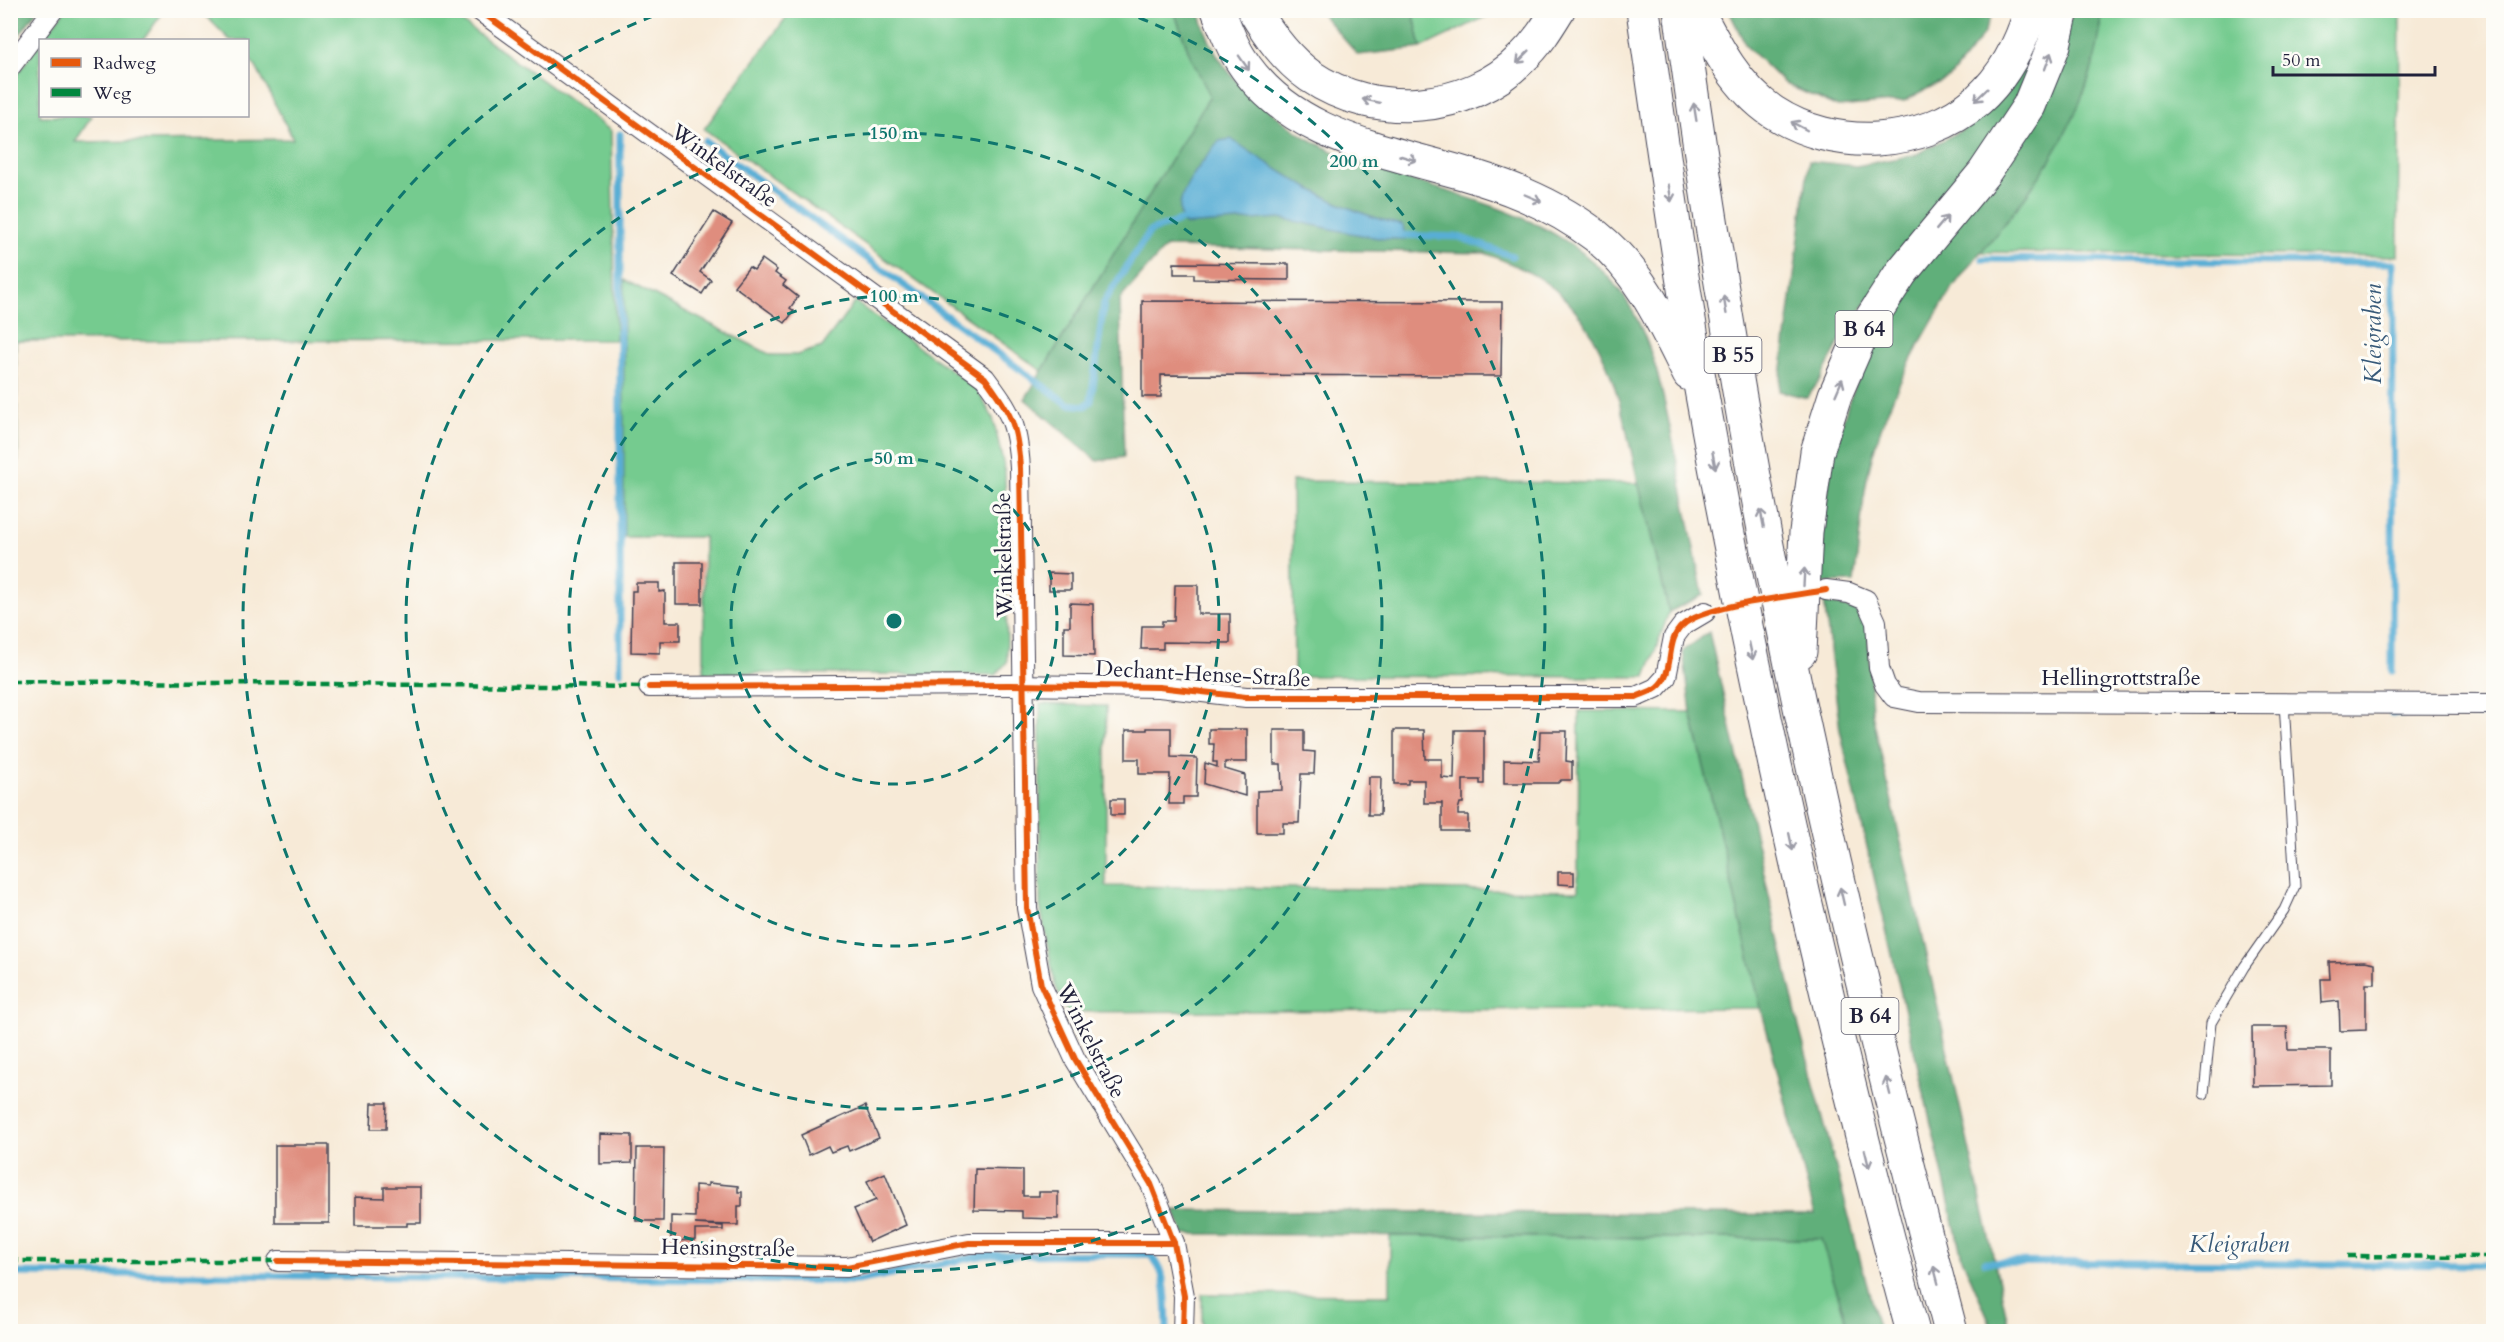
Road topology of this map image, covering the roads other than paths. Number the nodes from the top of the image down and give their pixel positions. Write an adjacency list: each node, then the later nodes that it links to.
1 (53, 10): 11 (street)
2 (478, 10): 15 (street, Winkelstraße)
3 (1218, 10): 12 (highway, B 64, one-way to 12)
4 (1254, 10): 5 (highway, one-way to 4)
5 (1558, 10)
6 (1642, 10): 12 (highway, B 55, one-way to 12)
7 (1680, 10): 17 (highway, B 55, one-way to 7)
8 (1697, 10): 9 (highway, one-way to 8)
9 (2031, 10)
10 (2062, 10): 17 (highway, B 64, one-way to 10)
11 (10, 67)
12 (1703, 402): 24 (highway, B 64, one-way to 24)
13 (1826, 590): 18 (street, Hellingrottstraße)
14 (1705, 612): 15 (street, Dechant-Hense-Straße)
15 (1025, 685): 16 (street, Dechant-Hense-Straße); 21 (street, Winkelstraße)
16 (649, 687)
17 (1798, 699): 25 (highway, B 64, one-way to 17)
18 (2284, 702): 19 (street, Hellingrottstraße); 20 (lane)
19 (2493, 704)
20 (2204, 1094)
21 (1174, 1243): 22 (street, Hensingstraße); 23 (street, Winkelstraße)
22 (278, 1262)
23 (1183, 1332)
24 (1913, 1332)
25 (1951, 1332)

